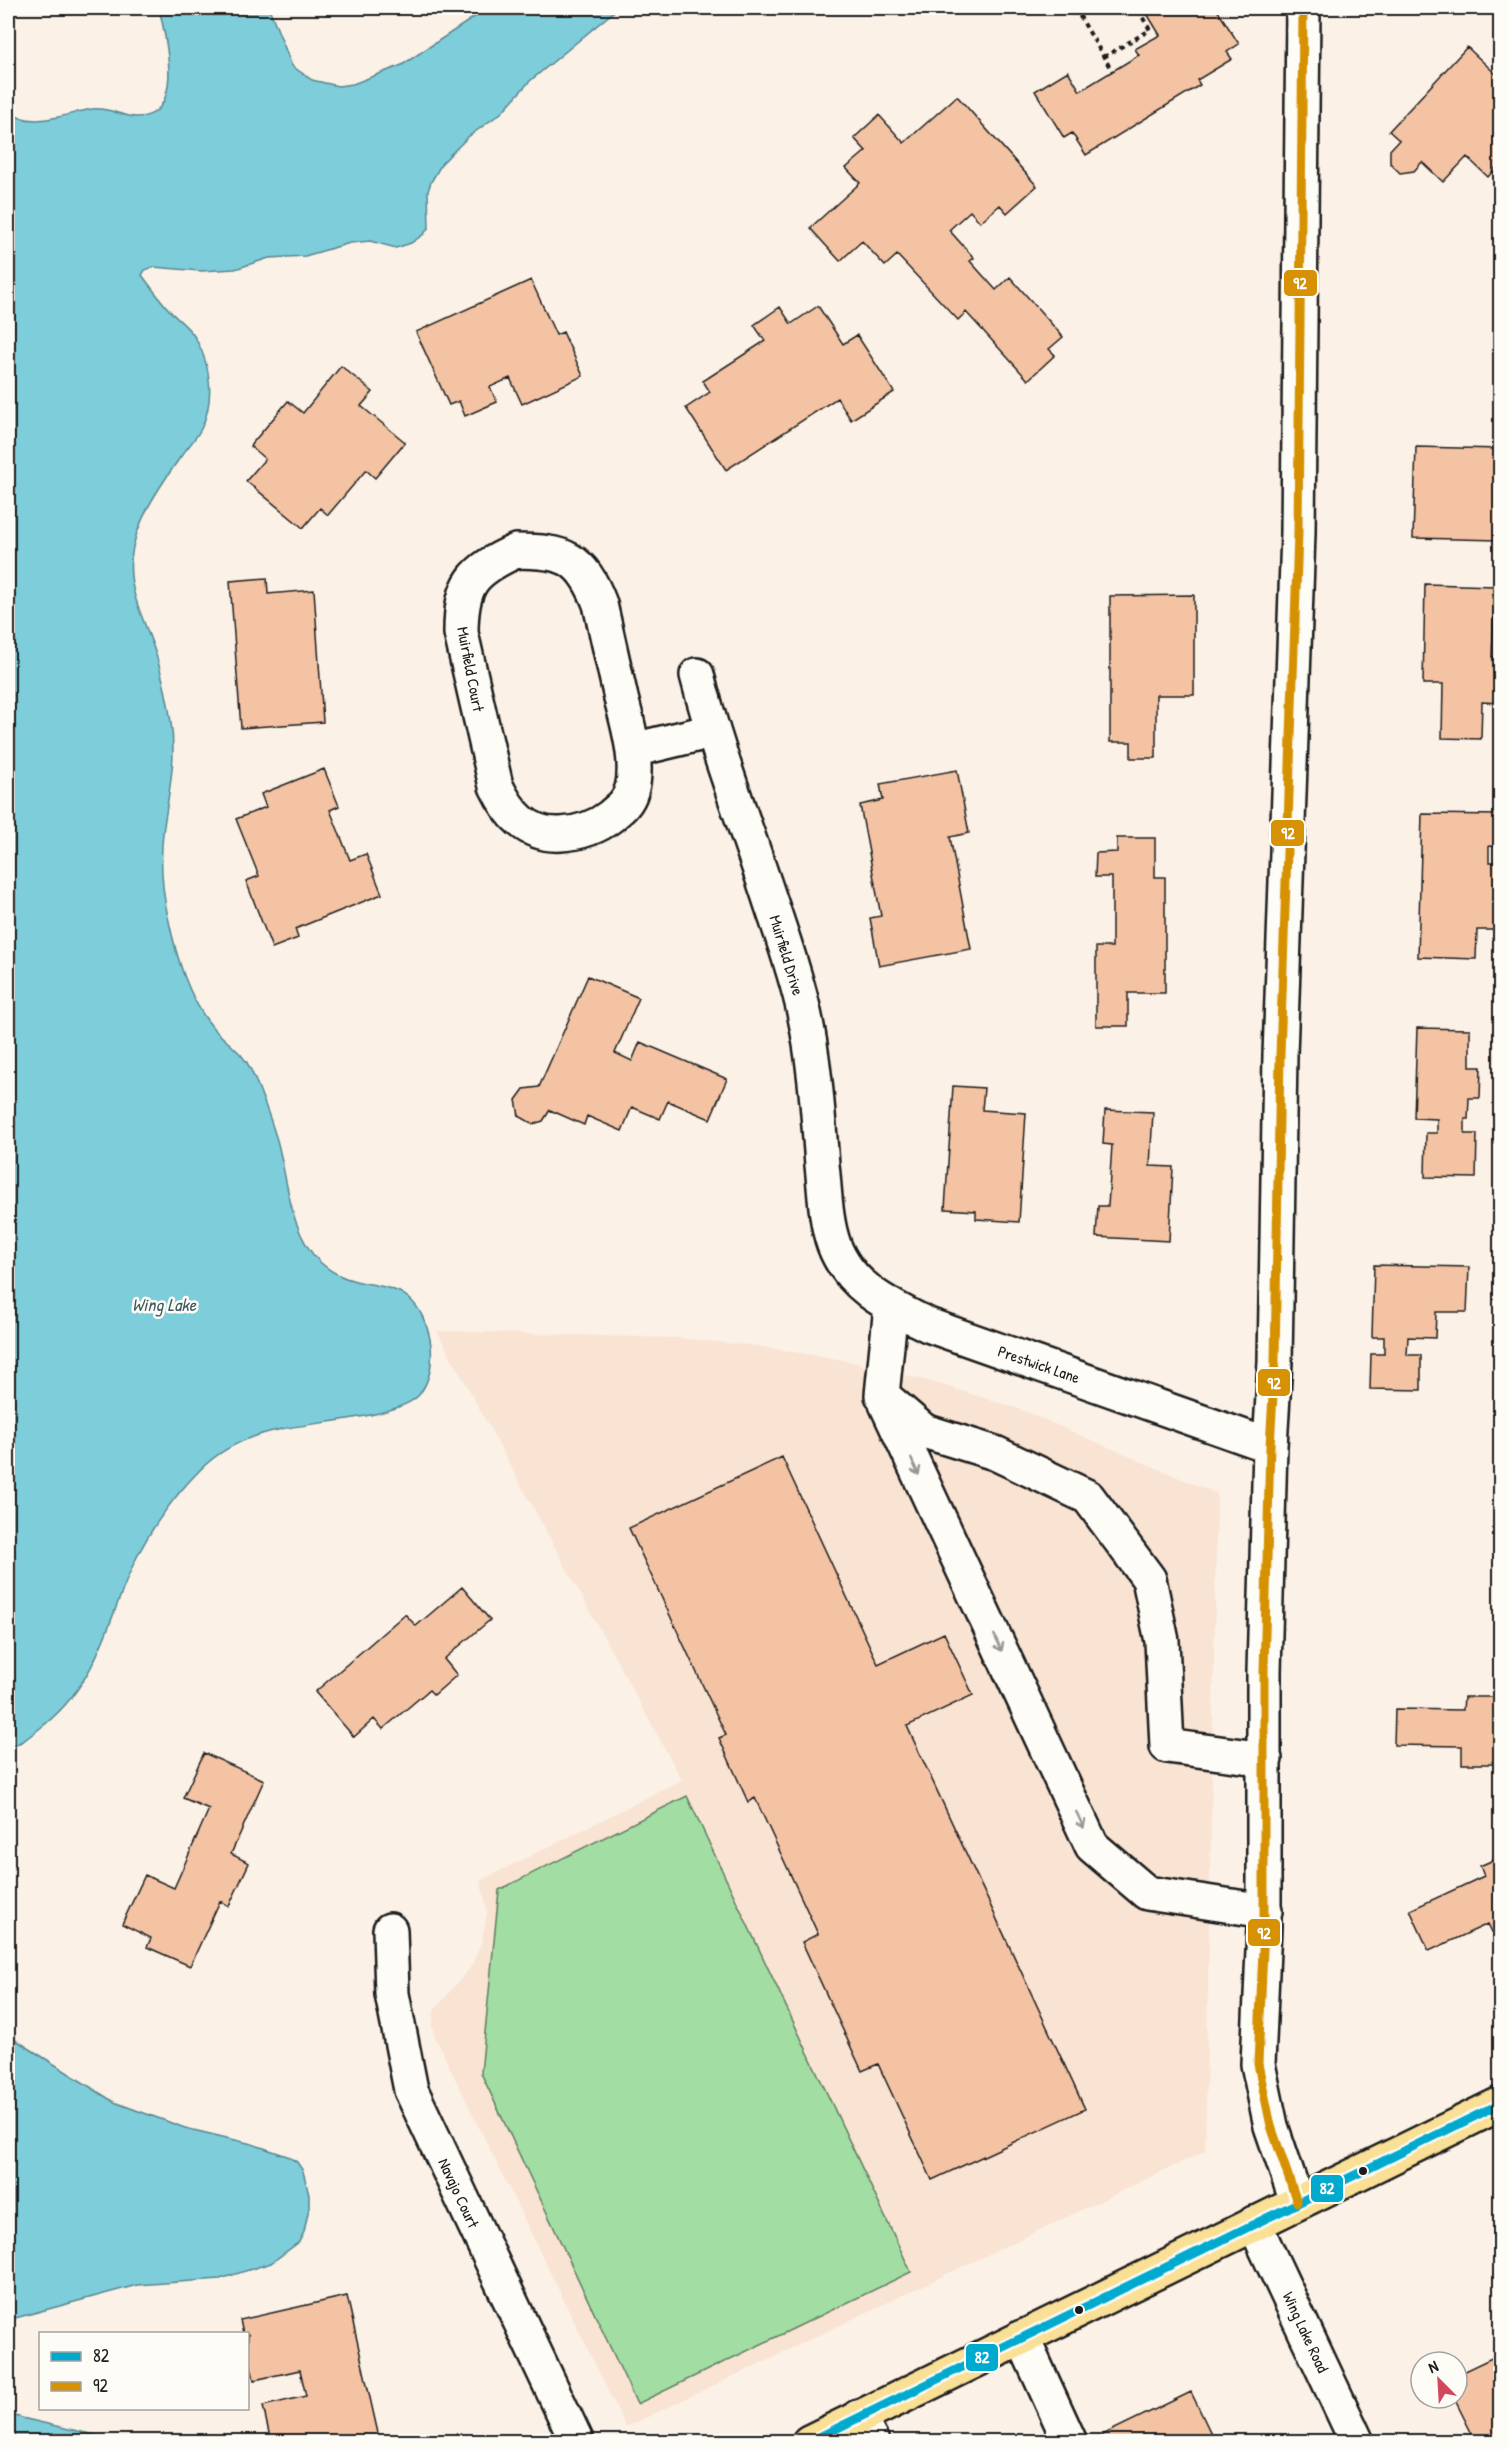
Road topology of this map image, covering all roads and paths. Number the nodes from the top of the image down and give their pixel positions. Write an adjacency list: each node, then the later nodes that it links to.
1 (1075, 8): 4 (path)
2 (1137, 8): 4 (path)
3 (1303, 8): 12 (street)
4 (1104, 57): 5 (path)
5 (1112, 71)
6 (697, 675): 7 (street, Muirfield Drive)
7 (712, 731): 8 (street); 9 (street, Muirfield Drive)
8 (633, 750): 8 (street, Muirfield Court)
9 (834, 1245): 10 (street, Prestwick Lane)
10 (891, 1306): 11 (street); 12 (street, Prestwick Lane)
11 (882, 1395): 13 (street); 14 (street, one-way to 14)
12 (1270, 1446): 13 (street)
13 (1265, 1760): 14 (street)
14 (1265, 1911): 17 (street)
15 (390, 1930): 21 (street, Navajo Court)
16 (1500, 2104): 17 (main road)
17 (1297, 2202): 18 (main road)
18 (1254, 2223): 19 (main road); 24 (street, Wing Lake Road)
19 (1022, 2337): 20 (main road); 23 (street)
20 (865, 2429): 22 (main road)
21 (577, 2442)
22 (809, 2442)
23 (1070, 2442)
24 (1357, 2442)

